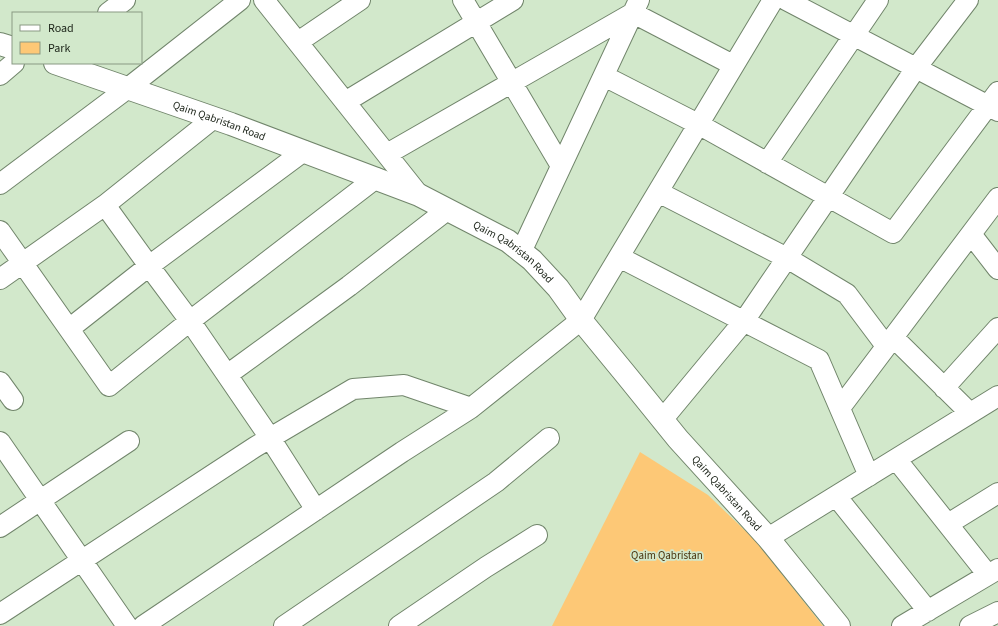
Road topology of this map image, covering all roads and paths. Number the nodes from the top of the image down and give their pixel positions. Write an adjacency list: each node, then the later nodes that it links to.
1 (125, 0): 12 (street)
2 (240, 0): 25 (street)
3 (264, 0): 15 (street)
4 (360, 0): 15 (street)
5 (463, 0): 13 (street)
6 (513, 0): 13 (street)
7 (786, 0): 14 (street)
8 (878, 0): 14 (street)
9 (968, 0): 21 (street)
10 (764, 2): 20 (street)
11 (636, 6): 20 (street); 23 (street); 24 (street)
12 (109, 12)
13 (476, 22): 24 (street); 26 (street)
14 (854, 36): 21 (street); 32 (street)
15 (298, 42): 26 (street)
16 (0, 44): 17 (street)
17 (12, 48)
18 (13, 64): 22 (street)
19 (58, 64): 25 (street, Qaim Qabristan Road)
20 (733, 65): 29 (street)
21 (916, 68): 27 (street); 38 (street)
22 (0, 75)
23 (604, 76): 29 (street); 33 (street)
24 (512, 82): 31 (street); 33 (street)
25 (128, 88): 28 (street, Qaim Qabristan Road); 35 (street)
26 (345, 102): 31 (street)
27 (995, 103): 38 (street)
28 (214, 118): 30 (street, Qaim Qabristan Road); 40 (street)
29 (698, 124): 32 (street); 36 (street)
30 (304, 151): 34 (street, Qaim Qabristan Road); 48 (street)
31 (387, 154): 37 (street)
32 (767, 163): 38 (street)
33 (561, 166): 44 (street)
34 (376, 178): 37 (street, Qaim Qabristan Road); 52 (street)
35 (0, 184)
36 (658, 192): 45 (street); 46 (street)
37 (419, 195): 41 (street, Qaim Qabristan Road)
38 (828, 197): 46 (street)
39 (998, 198): 43 (street)
40 (105, 205): 47 (street); 48 (street)
41 (447, 210): 44 (street, Qaim Qabristan Road); 57 (street)
42 (0, 231): 47 (street)
43 (971, 234): 49 (street); 56 (street)
44 (521, 252): 51 (street, Qaim Qabristan Road)
45 (619, 257): 51 (street); 53 (street)
46 (787, 258): 53 (street); 56 (street)
47 (22, 263): 50 (street); 55 (street)
48 (149, 266): 52 (street); 55 (street)
49 (998, 269)
50 (0, 279)
51 (581, 320): 62 (street); 65 (street, Qaim Qabristan Road)
52 (190, 321): 55 (street); 57 (street)
53 (744, 321): 63 (street); 65 (street)
54 (998, 328): 59 (street)
55 (69, 329)
56 (890, 342): 59 (street); 63 (street)
57 (227, 376): 66 (street)
58 (0, 382): 61 (street)
59 (944, 388): 64 (street)
60 (998, 396): 64 (street)
61 (13, 400)
62 (471, 408): 66 (street); 75 (street)
63 (840, 408): 71 (street)
64 (970, 413): 70 (street)
65 (662, 420): 79 (street, Qaim Qabristan Road)
66 (270, 438): 75 (street); 80 (street)
67 (549, 438): 87 (street)
68 (129, 441): 74 (street)
69 (0, 442): 74 (street)
70 (896, 459): 71 (street); 76 (street)
71 (869, 476): 73 (street)
72 (998, 493): 76 (street)
73 (836, 496): 79 (street); 82 (street)
74 (40, 500): 77 (street); 80 (street)
75 (316, 510): 86 (street)
76 (948, 524): 81 (street)
77 (0, 527)
78 (537, 535): 88 (street)
79 (768, 538): 89 (street, Qaim Qabristan Road)
80 (82, 560): 84 (street); 85 (street)
81 (993, 572): 82 (street)
82 (928, 611): 90 (street)
83 (998, 612): 91 (street)
84 (0, 614)
85 (127, 626)
86 (143, 626)
87 (284, 626)
88 (399, 626)
89 (839, 626)
90 (902, 626)
91 (970, 626)

